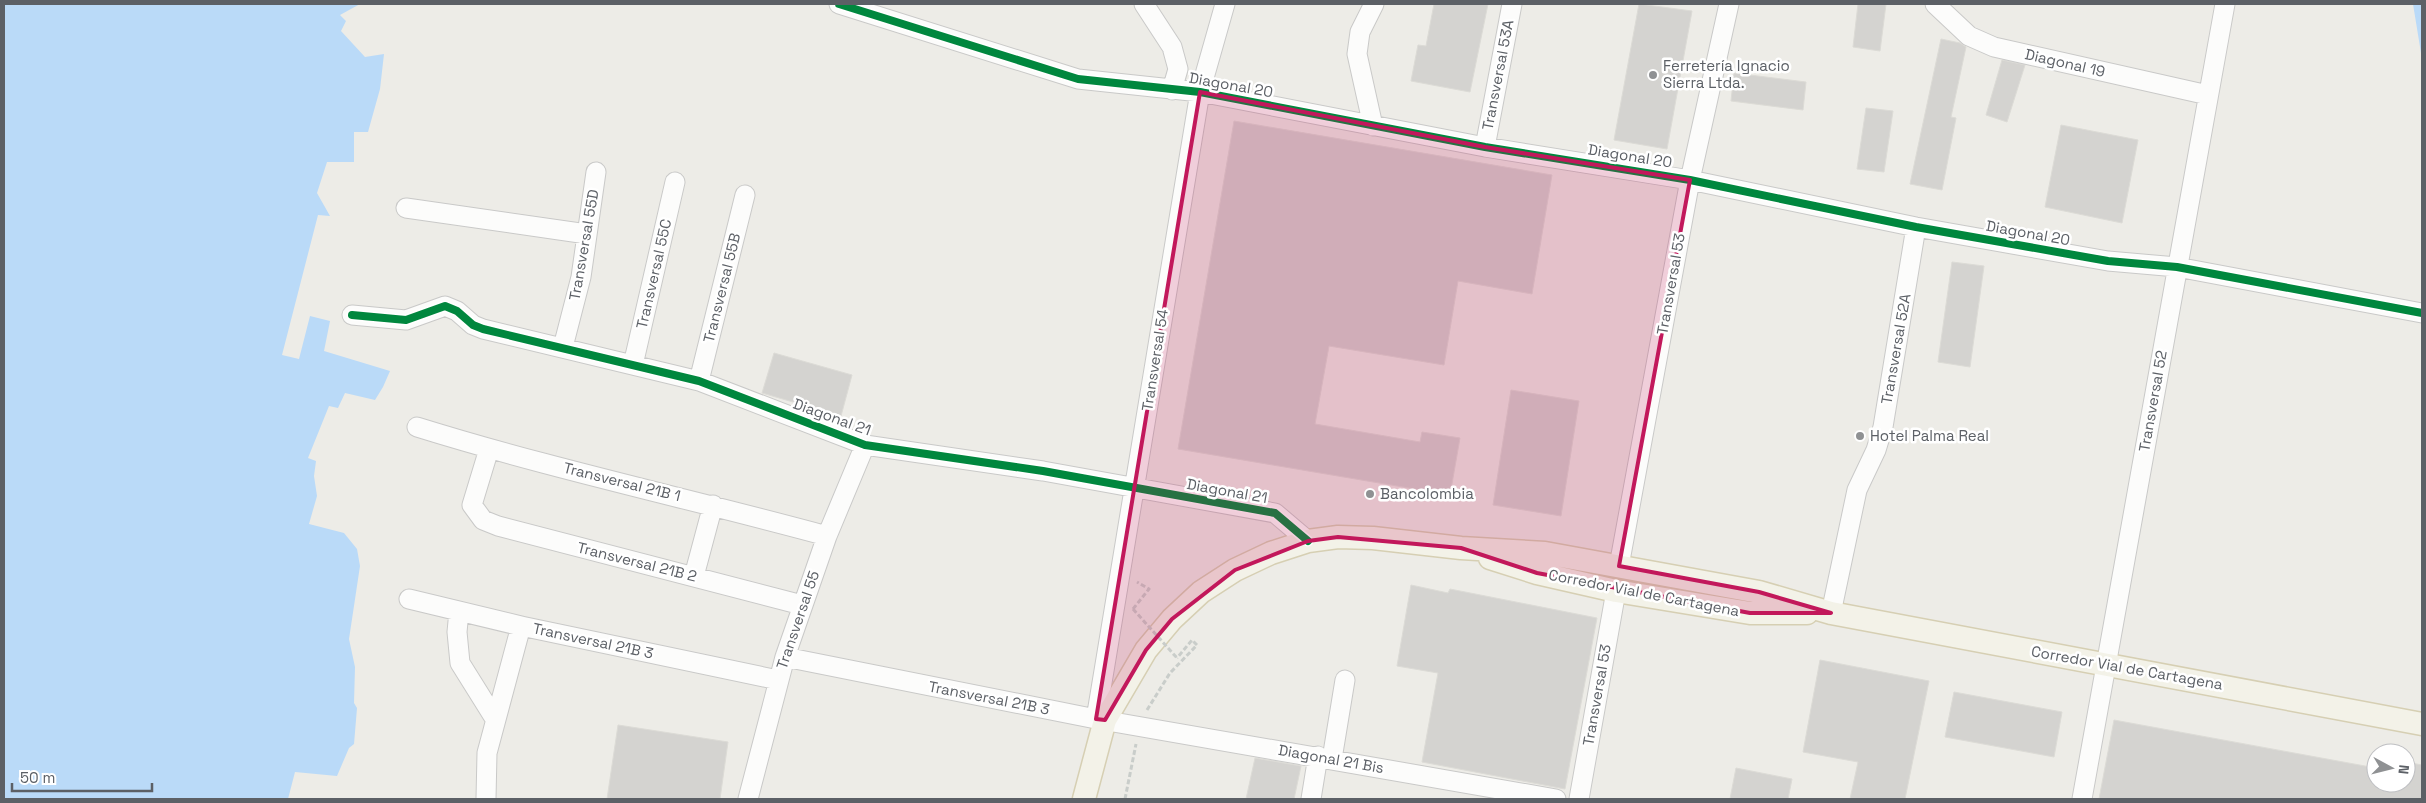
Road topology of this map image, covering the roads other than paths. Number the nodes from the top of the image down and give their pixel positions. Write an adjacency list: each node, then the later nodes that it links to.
1 (839, 4): 9 (street, Diagonal 20)
2 (1144, 4): 9 (street)
3 (1225, 4): 10 (street, Transversal 54)
4 (1374, 4): 12 (street)
5 (1512, 4): 13 (street, Transversal 53A)
6 (1729, 4): 15 (street, Transversal 53)
7 (1935, 4): 11 (street, Diagonal 19)
8 (2225, 4): 11 (street, Transversal 52)
9 (1172, 90): 10 (street, Diagonal 20)
10 (1200, 92): 12 (street, Diagonal 20); 30 (street, Transversal 54)
11 (2208, 95): 21 (street, Transversal 52)
12 (1373, 126): 13 (street, Diagonal 20)
13 (1485, 147): 15 (street, Diagonal 20)
14 (596, 172): 20 (street, Transversal 55D)
15 (1690, 180): 19 (street, Diagonal 20); 35 (street, Transversal 53)
16 (675, 182): 25 (street, Transversal 55C)
17 (745, 196): 26 (street, Transversal 55B)
18 (406, 208): 20 (street)
19 (1916, 227): 21 (street, Diagonal 20); 41 (street, Transversal 52A)
20 (587, 234): 24 (street, Transversal 55D)
21 (2177, 268): 22 (street, Diagonal 20); 44 (street, Transversal 52)
22 (2422, 313)
23 (352, 315): 24 (street, Diagonal 21)
24 (563, 347): 25 (street, Diagonal 21)
25 (634, 365): 26 (street, Diagonal 21)
26 (698, 381): 28 (street, Diagonal 21)
27 (417, 427): 29 (street, Transversal 21B 1)
28 (865, 445): 30 (street, Diagonal 21); 32 (street, Transversal 55)
29 (489, 449): 31 (street, Transversal 21B 1); 36 (street, Transversal 21B 2)
30 (1134, 488): 33 (street, Diagonal 21); 48 (street, Transversal 54)
31 (713, 505): 32 (street, Transversal 21B 1); 36 (street)
32 (827, 536): 39 (street, Transversal 55)
33 (1308, 541): 34 (main road, Corredor Vial de Cartagena); 48 (main road, Corredor Vial de Cartagena)
34 (1461, 548): 35 (main road, Corredor Vial de Cartagena); 37 (main road, Corredor Vial de Cartagena)
35 (1619, 566): 41 (main road, Corredor Vial de Cartagena)
36 (694, 576): 39 (street, Transversal 21B 2)
37 (1616, 591): 41 (main road, Corredor Vial de Cartagena); 58 (street, Transversal 53)
38 (409, 599): 40 (street, Transversal 21B 3)
39 (802, 605): 43 (street, Transversal 55)
40 (459, 611): 42 (street, Transversal 21B 3); 47 (street)
41 (1831, 613): 44 (main road, Corredor Vial de Cartagena)
42 (520, 626): 45 (street, Transversal 21B 3); 47 (street)
43 (785, 657): 45 (street, Transversal 55); 48 (street, Transversal 21B 3)
44 (2105, 666): 49 (main road, Corredor Vial de Cartagena); 59 (street, Transversal 52)
45 (778, 680): 53 (street, Transversal 55)
46 (1345, 680): 50 (street)
47 (495, 719): 52 (street)
48 (1101, 719): 50 (street, Diagonal 21 Bis); 51 (main road, Corredor Vial de Cartagena)
49 (2422, 724)
50 (1325, 758): 56 (street); 57 (street, Diagonal 21 Bis)
51 (1094, 760): 54 (main road, Corredor Vial de Cartagena); 55 (street)
52 (486, 799)
53 (748, 799)
54 (1084, 799)
55 (1091, 799)
56 (1312, 799)
57 (1556, 799)
58 (1579, 799)
59 (2082, 799)

